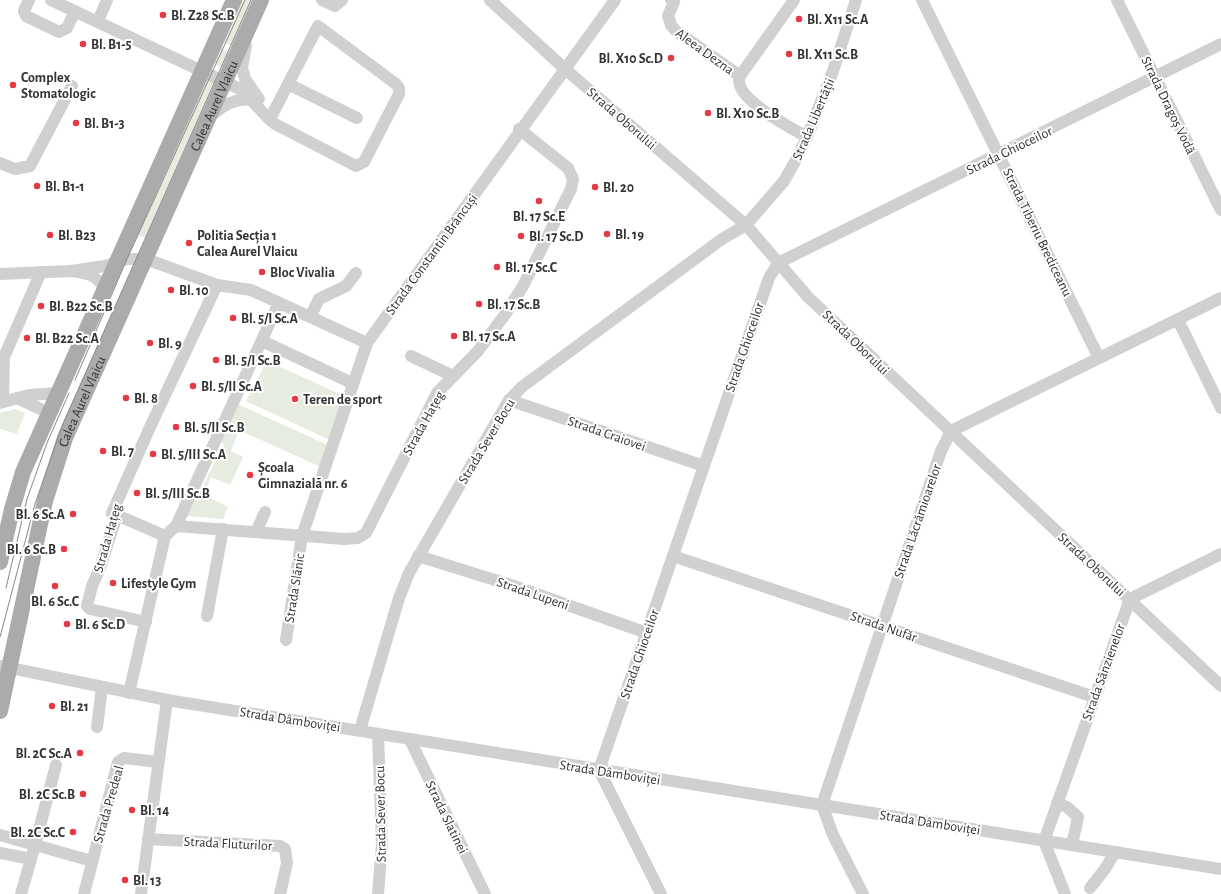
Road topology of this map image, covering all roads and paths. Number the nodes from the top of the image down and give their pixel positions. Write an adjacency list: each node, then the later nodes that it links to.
1 (29, 0): 15 (street)
2 (51, 0): 15 (street)
3 (107, 0): 16 (street)
4 (234, 0): 20 (main road, Calea Aurel Vlaicu)
5 (261, 0): 17 (main road, Calea Aurel Vlaicu)
6 (322, 0): 7 (street)
7 (342, 0)
8 (490, 0): 19 (street, Strada Oborului)
9 (615, 0): 19 (street, Strada Constantin Brâncuși)
10 (794, 0): 21 (street, Aleea Dezna)
11 (856, 0): 31 (street, Strada Libertății)
12 (922, 0): 32 (street, Strada Tiberiu Brediceanu)
13 (1117, 0): 22 (street, Strada Dragoș Vodă)
14 (673, 1): 21 (street, Aleea Dezna)
15 (75, 11): 16 (street)
16 (98, 21): 20 (street)
17 (244, 38): 23 (main road, Calea Aurel Vlaicu); 27 (street)
18 (1221, 44): 22 (street, Strada Ghioceilor)
19 (565, 69): 30 (street, Strada Constantin Brâncuși); 35 (street, Strada Oborului)
20 (202, 70): 23 (street); 37 (main road, Calea Aurel Vlaicu)
21 (740, 76): 31 (street, Aleea Dezna)
22 (1155, 76): 32 (street, Strada Ghioceilor); 34 (street, Strada Dragoș Vodă)
23 (225, 81): 26 (street); 28 (main road, Calea Aurel Vlaicu)
24 (288, 84): 27 (street); 27 (street); 29 (street)
25 (72, 86): 33 (street)
26 (253, 100): 27 (street); 28 (street)
27 (266, 115)
28 (209, 117): 36 (main road, Calea Aurel Vlaicu)
29 (357, 118)
30 (519, 129): 50 (street, Strada Constantin Brâncuși); 54 (street, Strada Hațeg)
31 (807, 137): 35 (street, Strada Libertății)
32 (1000, 155): 38 (street, Strada Ghioceilor); 53 (street, Strada Tiberiu Brediceanu)
33 (0, 163)
34 (1221, 210)
35 (746, 225): 38 (street, Strada Oborului); 58 (street, Strada Sever Bocu)
36 (146, 259): 37 (street); 43 (street); 81 (main road, Calea Aurel Vlaicu)
37 (119, 260): 39 (street); 44 (main road, Calea Aurel Vlaicu)
38 (778, 263): 62 (street, Strada Oborului); 63 (street, Strada Ghioceilor)
39 (71, 271): 40 (street); 44 (street)
40 (41, 272): 42 (street); 52 (street)
41 (356, 273): 47 (street)
42 (0, 274)
43 (217, 285): 46 (street); 65 (street, Strada Hațeg)
44 (106, 290): 56 (main road, Calea Aurel Vlaicu)
45 (1221, 298): 48 (street)
46 (279, 303): 47 (street); 49 (street)
47 (310, 317): 50 (street)
48 (1178, 320): 53 (street); 60 (street)
49 (262, 341): 55 (street); 66 (street)
50 (367, 342): 55 (street, Strada Constantin Brâncuși)
51 (411, 356): 54 (street)
52 (2, 357): 59 (street)
53 (1099, 358): 62 (street)
54 (453, 376): 70 (street, Strada Hațeg)
55 (352, 383): 70 (street, Strada Constantin Brâncuși)
56 (58, 393): 57 (street); 61 (main road, Calea Aurel Vlaicu)
57 (17, 398): 59 (street); 61 (street)
58 (509, 400): 63 (street, Strada Craiovei); 72 (street, Strada Sever Bocu)
59 (2, 402)
60 (1221, 408)
61 (49, 413): 74 (main road, Calea Aurel Vlaicu)
62 (951, 431): 75 (street, Strada Oborului); 78 (street, Strada Lăcrămioarelor)
63 (704, 466): 73 (street, Strada Ghioceilor)
64 (265, 512): 68 (street)
65 (112, 513): 69 (street); 77 (street, Strada Hațeg)
66 (176, 526): 67 (street, Strada Hațeg); 69 (street)
67 (223, 529): 68 (street, Strada Hațeg); 76 (street)
68 (256, 532): 70 (street, Strada Hațeg)
69 (165, 536): 77 (street)
70 (302, 536): 80 (street, Strada Slănic)
71 (1221, 554): 75 (street)
72 (418, 556): 79 (street, Strada Lupeni); 89 (street, Strada Sever Bocu)
73 (673, 556): 78 (street, Strada Nufăr); 79 (street, Strada Ghioceilor)
74 (0, 562)
75 (1130, 599): 82 (street, Strada Oborului); 85 (street, Strada Sânzienelor)
76 (207, 616)
77 (146, 622): 84 (street)
78 (881, 624): 85 (street, Strada Nufăr); 96 (street, Strada Lăcrămioarelor)
79 (646, 633): 94 (street, Strada Ghioceilor)
80 (286, 640)
81 (5, 667): 83 (street, Strada Dâmboviței); 87 (main road, Calea Aurel Vlaicu)
82 (1221, 686)
83 (102, 688): 84 (street, Strada Dâmboviței); 88 (street)
84 (129, 693): 86 (street, Strada Dâmboviței)
85 (1094, 697): 95 (street, Strada Sânzienelor)
86 (167, 700): 89 (street, Strada Dâmboviței); 92 (street)
87 (0, 711)
88 (98, 728)
89 (360, 730): 90 (street, Strada Dâmboviței)
90 (378, 734): 91 (street, Strada Dâmboviței); 112 (street, Strada Sever Bocu)
91 (410, 740): 94 (street, Strada Dâmboviței); 113 (street, Strada Slatinei)
92 (158, 762): 98 (street); 105 (street, Strada Predeal)
93 (56, 765): 100 (street)
94 (599, 770): 96 (street, Strada Dâmboviței); 114 (street)
95 (1057, 803): 99 (street, Strada Sânzienelor); 101 (street)
96 (822, 805): 99 (street, Strada Dâmboviței); 115 (street)
97 (0, 835): 100 (street, Strada Predeal)
98 (148, 839): 110 (street); 111 (street, Strada Fluturilor)
99 (1044, 841): 101 (street, Strada Dâmboviței); 116 (street)
100 (35, 845): 104 (street); 105 (street, Strada Predeal)
101 (1072, 845): 102 (street, Strada Dâmboviței)
102 (1115, 852): 106 (street, Strada Dâmboviței); 107 (street)
103 (0, 853): 104 (street)
104 (31, 859): 108 (street)
105 (92, 861): 109 (street, Strada Predeal)
106 (1221, 869)
107 (1090, 888)
108 (21, 894)
109 (84, 894)
110 (141, 894)
111 (280, 894)
112 (378, 894)
113 (485, 894)
114 (661, 894)
115 (863, 894)
116 (1065, 894)

